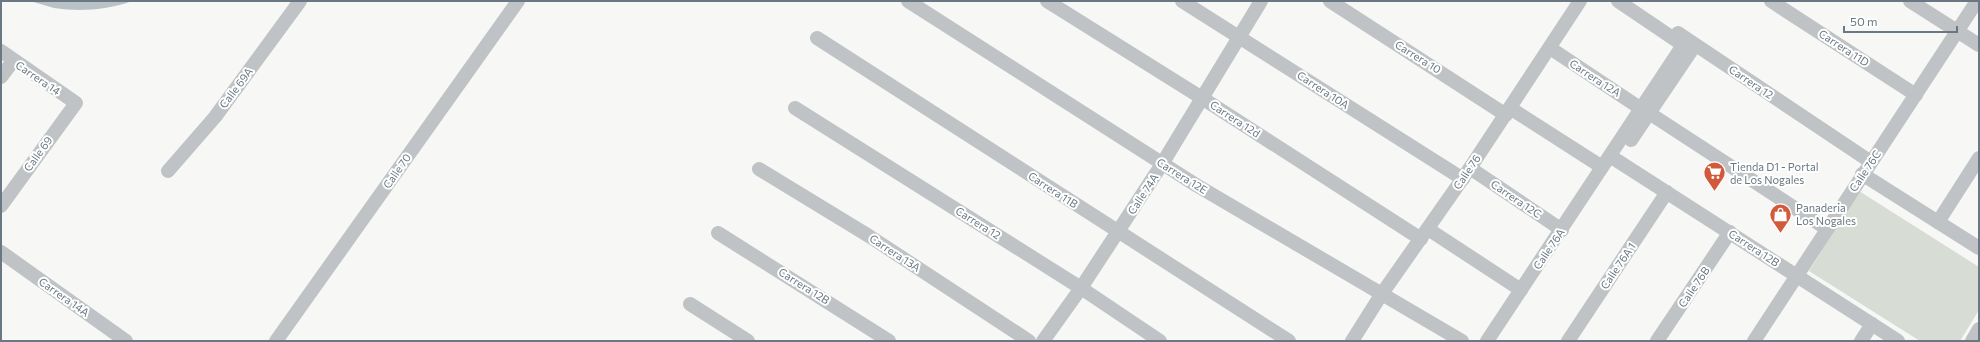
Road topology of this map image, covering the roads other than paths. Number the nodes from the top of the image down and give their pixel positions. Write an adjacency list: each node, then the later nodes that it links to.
1 (300, 1): 34 (street, Calle 69A)
2 (518, 1): 56 (street, Calle 70)
3 (908, 1): 32 (street, Carrera 12E)
4 (1047, 1): 24 (street, Carrera 12d)
5 (1182, 1): 15 (street, Carrera 10A)
6 (1261, 1): 15 (street, Calle 74A)
7 (1330, 1): 28 (street, Carrera 10)
8 (1580, 1): 19 (street, Calle 76)
9 (1618, 1): 27 (street)
10 (1631, 1): 17 (street, Carrera 12)
11 (1771, 1): 23 (street, Carrera 11D)
12 (1910, 1): 14 (street)
13 (1977, 1): 14 (street, Calle 76C)
14 (1957, 32): 18 (street); 23 (street, Calle 76C)
15 (1239, 36): 24 (street, Calle 74A); 35 (street, Carrera 10A)
16 (817, 38): 42 (street, Carrera 11B)
17 (1695, 44): 27 (street); 31 (street, Carrera 12)
18 (1979, 45)
19 (1550, 48): 27 (street, Carrera 12A); 28 (street, Calle 76)
20 (1, 51): 21 (street, Carrera 14)
21 (13, 61): 22 (street); 25 (street, Carrera 14)
22 (1, 77)
23 (1916, 95): 31 (street, Calle 76C)
24 (1202, 98): 32 (street, Calle 74A); 45 (street, Carrera 12d)
25 (76, 103): 38 (street, Calle 69)
26 (795, 108): 49 (street, Carrera 12)
27 (1645, 110): 30 (street, Calle 76A); 40 (street, Carrera 12A)
28 (1508, 111): 30 (street, Carrera 12B); 35 (street, Calle 76)
29 (1979, 158): 39 (street)
30 (1610, 161): 37 (street, Carrera 12B); 41 (street, Calle 76A)
31 (1871, 162): 36 (street, Calle 76C)
32 (1162, 164): 42 (street, Calle 74A); 51 (street, Carrera 12E)
33 (759, 169): 59 (street, Carrera 13A)
34 (168, 171)
35 (1467, 174): 41 (street, Carrera 12C); 45 (street, Calle 76)
36 (1862, 174): 39 (street); 40 (street, Calle 76C)
37 (1667, 192): 43 (street, Carrera 12B); 66 (street, Calle 76A 1)
38 (1, 206)
39 (1938, 222): 46 (street)
40 (1827, 228): 48 (street, Calle 76C)
41 (1562, 230): 50 (street, Calle 76A)
42 (1118, 232): 49 (street, Calle 74A); 62 (street, Carrera 11B)
43 (1730, 232): 48 (street, Carrera 12B); 67 (street, Calle 76B)
44 (718, 233): 58 (street, Carrera 12B)
45 (1425, 234): 50 (street, Carrera 12d); 51 (street, Calle 76)
46 (1979, 248)
47 (1, 252): 55 (street, Carrera 14A)
48 (1797, 275): 53 (street, Carrera 12B); 68 (street, Calle 76C)
49 (1081, 288): 60 (street, Calle 74A); 61 (street, Carrera 12)
50 (1521, 290): 65 (street, Calle 76A)
51 (1381, 295): 63 (street, Calle 76); 64 (street, Carrera 12E)
52 (690, 304): 57 (street)
53 (1872, 324): 69 (street); 70 (street, Carrera 12B)
54 (1979, 329): 71 (street)
55 (126, 341)
56 (276, 341)
57 (748, 341)
58 (889, 341)
59 (1029, 341)
60 (1043, 341)
61 (1160, 341)
62 (1290, 341)
63 (1352, 341)
64 (1462, 341)
65 (1487, 341)
66 (1568, 341)
67 (1657, 341)
68 (1754, 341)
69 (1861, 341)
70 (1898, 341)
71 (1972, 341)

